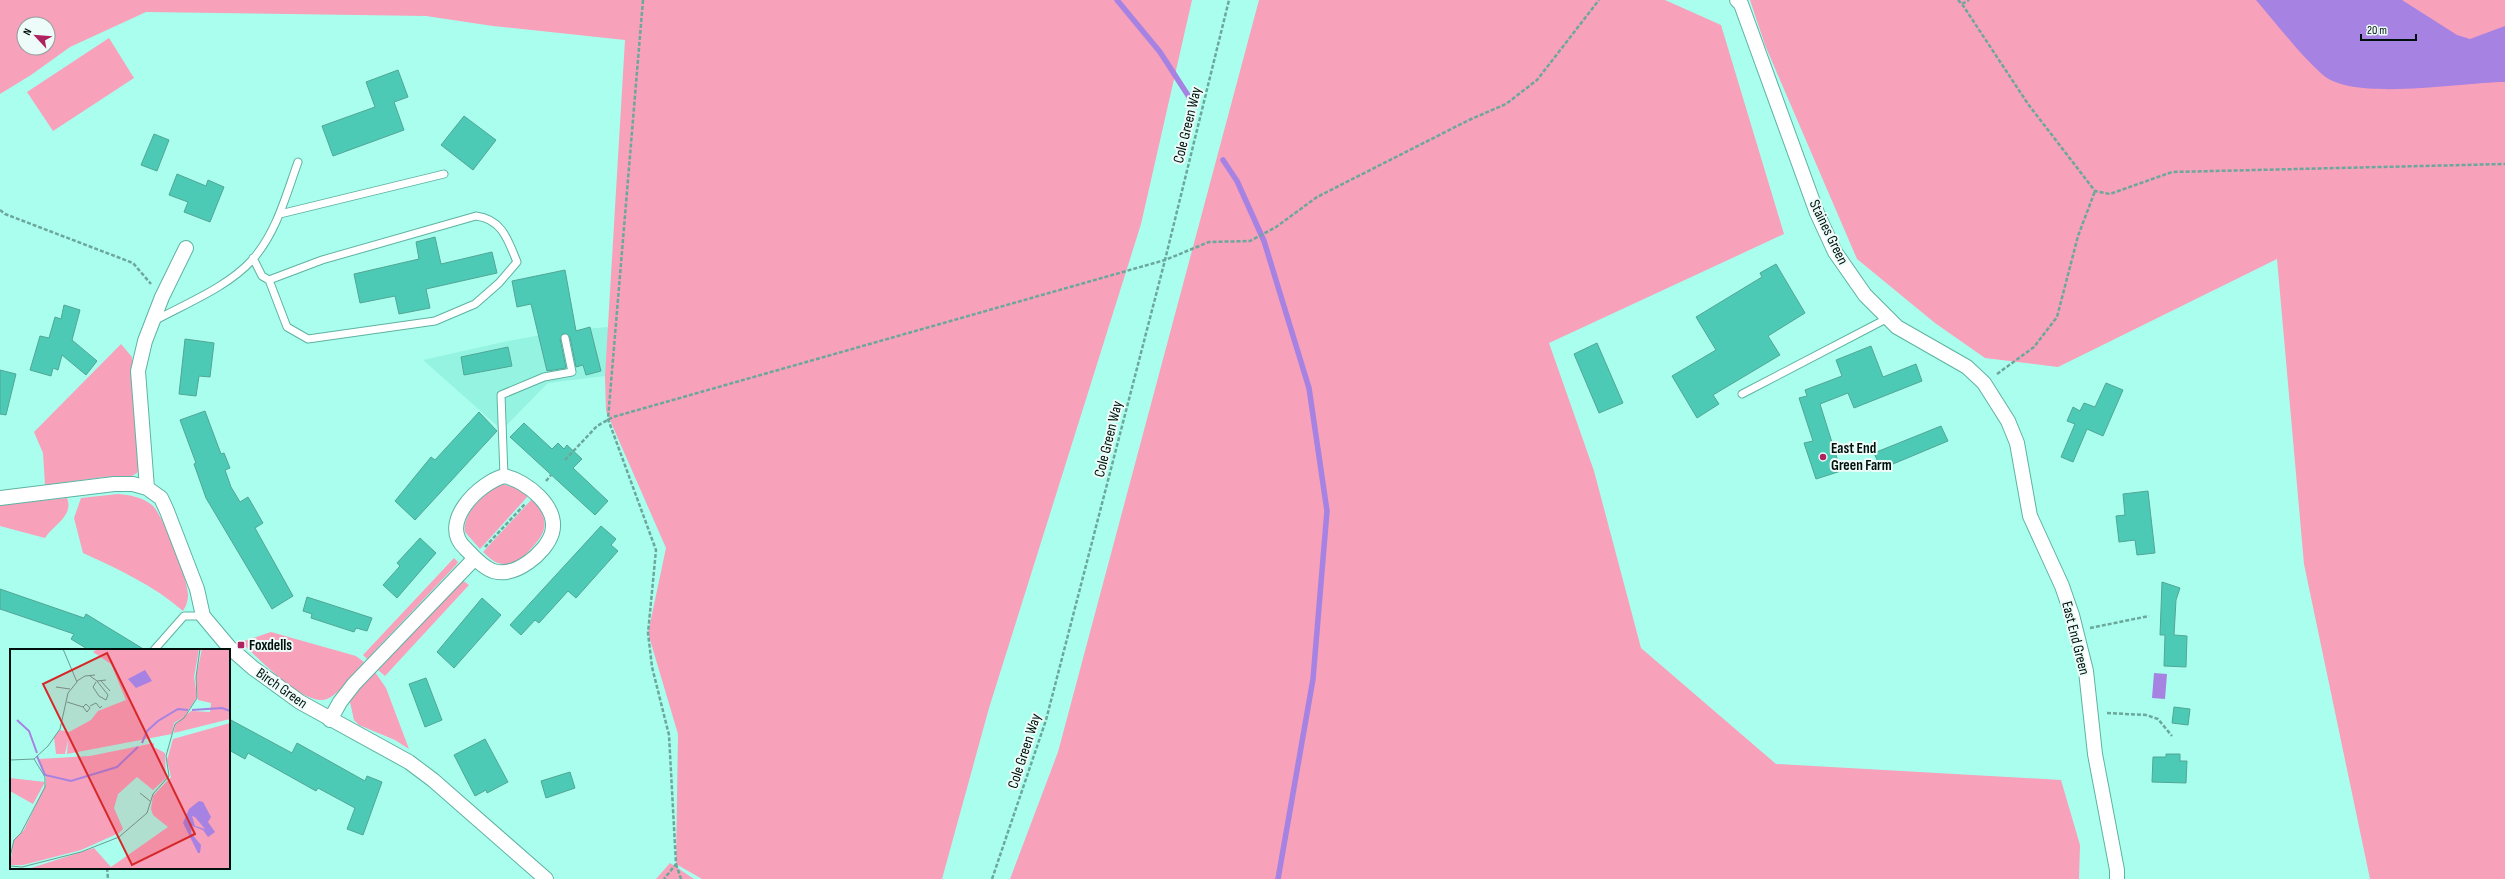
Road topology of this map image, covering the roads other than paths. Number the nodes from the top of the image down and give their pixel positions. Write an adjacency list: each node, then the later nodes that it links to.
1 (1737, 0): 8 (street, Staines Green)
2 (298, 162): 4 (lane)
3 (444, 174): 4 (lane)
4 (280, 214): 6 (lane)
5 (186, 248): 9 (street)
6 (253, 258): 7 (lane); 9 (lane)
7 (269, 280): 7 (lane)
8 (1888, 318): 11 (lane); 12 (street, Staines Green)
9 (152, 322): 14 (street)
10 (565, 338): 13 (lane)
11 (1742, 394)
12 (2000, 408): 21 (street, East End Green)
13 (504, 476): 16 (street); 16 (street)
14 (147, 488): 15 (street); 17 (street, Birch Green)
15 (0, 498)
16 (475, 558): 19 (street)
17 (203, 616): 18 (lane); 19 (street, Birch Green)
18 (155, 649)
19 (330, 720): 20 (street, Birch Green)
20 (546, 879)
21 (2117, 879)

